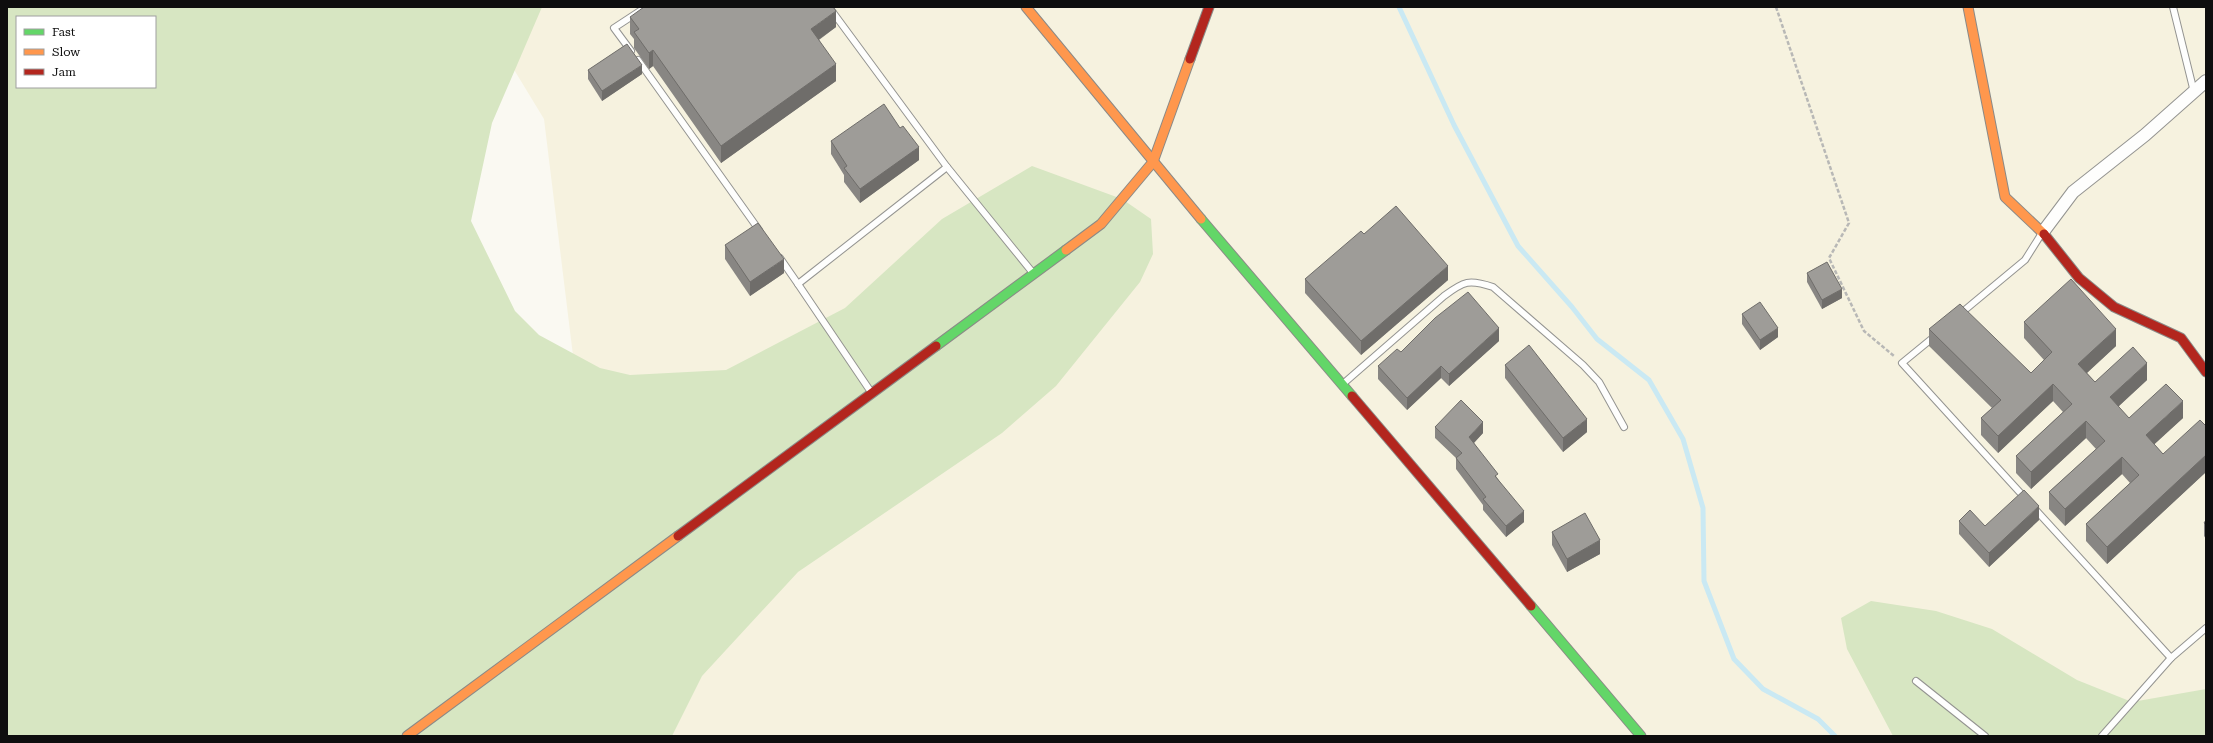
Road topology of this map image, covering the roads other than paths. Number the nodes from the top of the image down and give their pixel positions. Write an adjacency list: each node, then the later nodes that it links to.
1 (646, 7): 12 (lane)
2 (829, 7): 10 (lane)
3 (1026, 7): 9 (street)
4 (1210, 7): 9 (street)
5 (1968, 7): 11 (street)
6 (2172, 7): 8 (lane)
7 (2206, 81): 8 (street)
8 (2194, 92): 11 (street)
9 (1153, 162): 14 (street); 19 (street)
10 (947, 167): 14 (lane); 15 (lane)
11 (2043, 232): 16 (lane); 18 (street)
12 (766, 239)
13 (775, 252): 15 (lane)
14 (1034, 274): 20 (street)
15 (798, 284): 20 (lane)
16 (1955, 319)
17 (1938, 333): 23 (lane)
18 (2206, 372)
19 (1343, 385): 21 (lane); 26 (street)
20 (872, 393): 25 (street)
21 (1624, 427)
22 (2206, 628): 23 (lane)
23 (2171, 658): 28 (lane)
24 (1916, 681): 27 (lane)
25 (407, 736)
26 (1641, 736)
27 (1985, 736)
28 (2102, 736)

